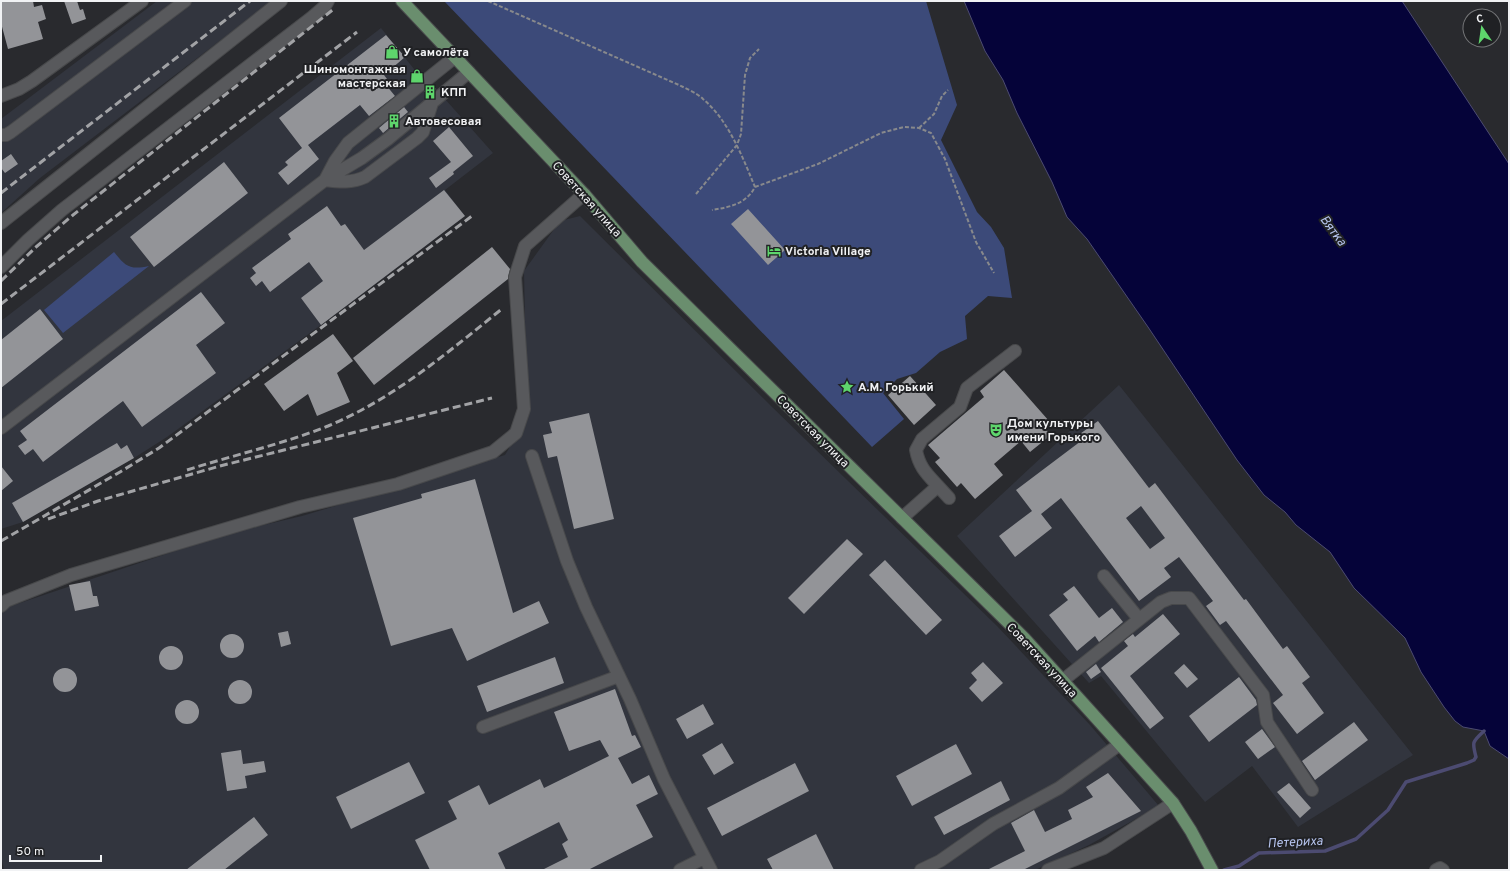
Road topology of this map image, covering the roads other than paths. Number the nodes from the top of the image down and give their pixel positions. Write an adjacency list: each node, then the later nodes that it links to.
1 (142, 1): 8 (street)
2 (185, 1): 10 (street)
3 (281, 1): 13 (street)
4 (328, 1): 14 (street)
5 (402, 1): 6 (main road, Советская улица)
6 (455, 57): 7 (main road, Советская улица); 11 (street)
7 (469, 72): 9 (street); 12 (main road, Советская улица)
8 (1, 96)
9 (432, 103): 11 (street); 11 (street)
10 (1, 136)
11 (325, 180): 16 (street)
12 (584, 194): 20 (main road, Советская улица); 22 (street)
13 (1, 223)
14 (1, 267)
15 (1015, 351): 18 (street)
16 (1, 428)
17 (532, 456): 24 (street)
18 (938, 486): 19 (street); 20 (street)
19 (949, 498)
20 (902, 518): 25 (main road, Советская улица)
21 (1104, 576): 23 (street)
22 (1, 606)
23 (1139, 620): 25 (street); 28 (street)
24 (619, 676): 26 (street); 30 (street)
25 (1062, 681): 27 (main road, Советская улица)
26 (483, 727)
27 (1120, 744): 29 (main road, Советская улица); 33 (street)
28 (1312, 790)
29 (1173, 804): 34 (street); 35 (main road, Советская улица)
30 (704, 858): 31 (street); 32 (street)
31 (680, 870)
32 (711, 870)
33 (922, 870)
34 (1048, 870)
35 (1212, 870)
36 (1436, 870): 37 (street)
37 (1443, 870)

